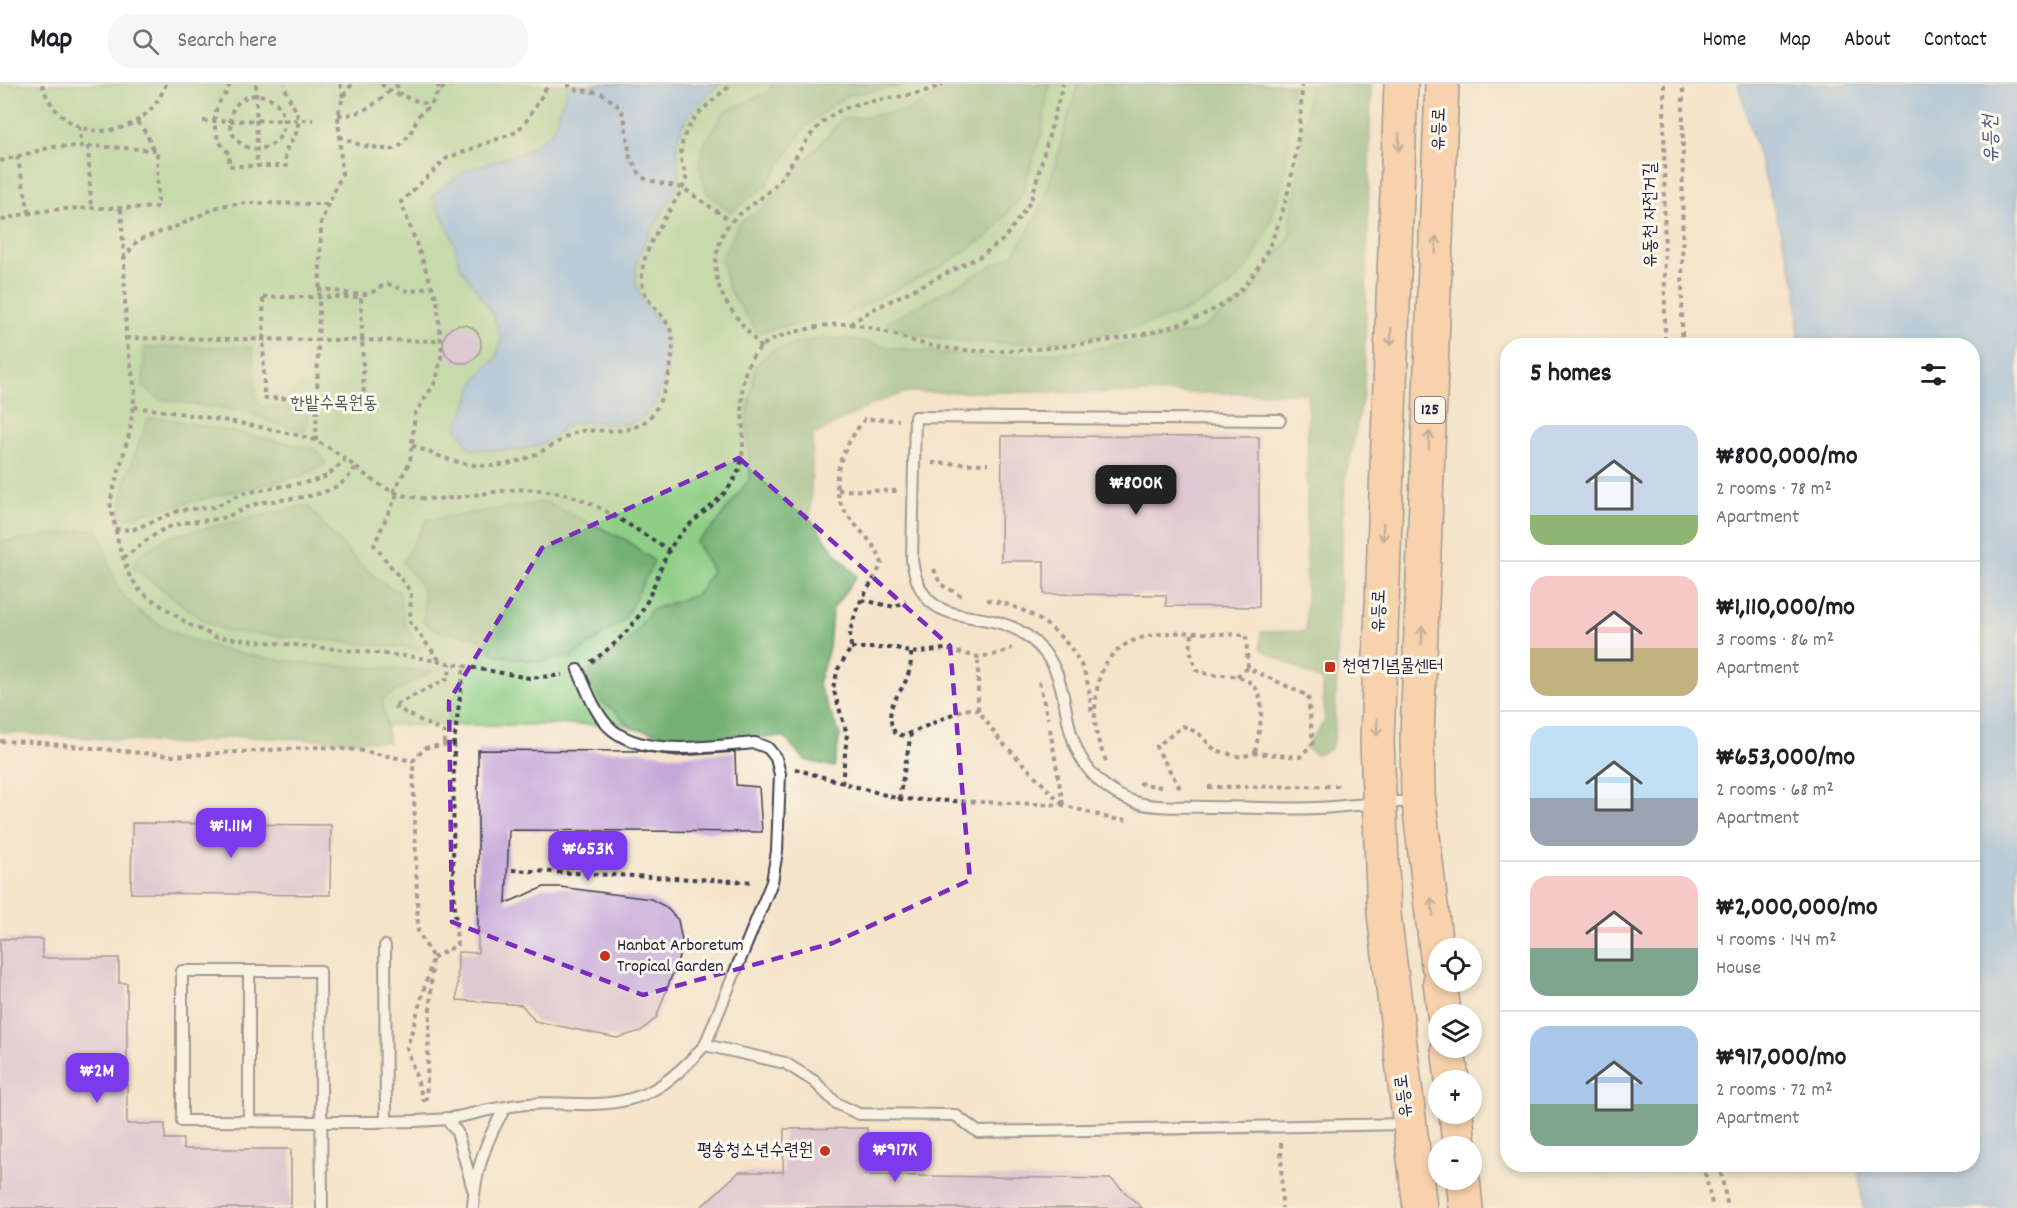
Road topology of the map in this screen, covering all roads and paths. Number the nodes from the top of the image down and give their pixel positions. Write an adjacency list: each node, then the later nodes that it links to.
1 (42, 84): 37 (path)
2 (166, 84): 35 (path)
3 (229, 84): 32 (path)
4 (256, 84): 24 (path)
5 (285, 84): 30 (path)
6 (340, 84): 26 (path)
7 (352, 84): 26 (path)
8 (381, 84): 22 (path)
9 (396, 84): 25 (path)
10 (438, 84): 23 (path)
11 (452, 84): 23 (path)
12 (549, 84): 54 (path)
13 (567, 84): 46 (path)
14 (732, 84): 46 (path)
15 (943, 84): 52 (path)
16 (1063, 84): 58 (path)
17 (1302, 84): 58 (path)
18 (1401, 84): 117 (main road, 유등로 / 125, one-way to 117)
19 (1442, 84): 116 (main road, 유등로 / 125, one-way to 19)
20 (1664, 84): 60 (path, 유동천 자전거길)
21 (1683, 84): 61 (path)
22 (390, 90): 25 (path); 28 (path)
23 (439, 90): 27 (path)
24 (256, 95): 29 (path); 33 (path); 34 (path)
25 (401, 95): 27 (path)
26 (343, 97): 28 (path)
27 (431, 105): 38 (path)
28 (338, 115): 38 (path)
29 (284, 120): 30 (path); 34 (path); 41 (path)
30 (298, 120): 31 (path); 45 (path)
31 (313, 120)
32 (214, 121): 33 (path); 36 (path); 45 (path)
33 (231, 121): 34 (path); 41 (path)
34 (257, 121): 41 (path)
35 (137, 122): 37 (path); 42 (path)
36 (203, 122)
37 (79, 126): 39 (path)
38 (338, 136): 47 (path)
39 (82, 146): 40 (path); 43 (path)
40 (88, 146): 42 (path); 48 (path)
41 (258, 148): 45 (path)
42 (153, 150): 49 (path)
43 (17, 156): 44 (path); 50 (path)
44 (0, 161)
45 (258, 166)
46 (682, 188): 52 (path); 72 (path)
47 (327, 204): 53 (path); 55 (path)
48 (91, 207): 49 (path); 50 (path)
49 (121, 209): 53 (path)
50 (29, 212): 51 (path)
51 (0, 221)
52 (732, 221): 66 (path)
53 (124, 258): 59 (path)
54 (431, 286): 56 (path); 65 (path)
55 (318, 289): 56 (path); 57 (path)
56 (361, 296): 57 (path); 64 (path)
57 (318, 297): 62 (path); 63 (path)
58 (850, 324): 66 (path)
59 (126, 338): 62 (path); 68 (path)
60 (1665, 338)
61 (1682, 338)
62 (263, 339): 63 (path); 67 (path)
63 (317, 340): 64 (path); 67 (path)
64 (363, 340): 65 (path); 67 (path)
65 (441, 341): 72 (path)
66 (761, 348): 81 (path)
67 (316, 399): 71 (path)
68 (134, 407): 71 (path); 80 (path)
69 (902, 420): 77 (path)
70 (1280, 420): 117 (lane)
71 (316, 441): 73 (path)
72 (412, 445): 79 (path)
73 (345, 460): 75 (path); 80 (path)
74 (988, 464): 76 (path)
75 (355, 468): 79 (path); 82 (path)
76 (932, 474)
77 (838, 490): 78 (path); 86 (path)
78 (900, 491)
79 (395, 493): 81 (path); 93 (path)
80 (115, 530): 82 (path)
81 (669, 550): 97 (path)
82 (123, 558): 93 (path)
83 (933, 566): 84 (path)
84 (964, 597)
85 (983, 599): 100 (path)
86 (862, 600): 87 (path); 90 (path)
87 (906, 601)
88 (1192, 634): 96 (path); 98 (path); 100 (path)
89 (1015, 647): 92 (path)
90 (851, 648): 91 (path); 110 (path)
91 (911, 653): 92 (path); 101 (path)
92 (978, 657): 99 (path)
93 (441, 661): 94 (path)
94 (450, 663): 95 (path); 103 (path)
95 (464, 665): 97 (path); 104 (path)
96 (1248, 668): 98 (path); 105 (path)
97 (578, 670): 107 (lane)
98 (1237, 676): 105 (path)
99 (978, 710): 101 (path); 118 (path)
100 (1093, 721): 108 (path)
101 (911, 734): 115 (path)
102 (0, 741): 106 (path)
103 (444, 743): 104 (path); 106 (path)
104 (454, 743): 124 (path)
105 (1255, 753): 114 (path)
106 (413, 761): 124 (path)
107 (777, 763): 110 (path); 121 (lane)
108 (1114, 767)
109 (1130, 781): 114 (path)
110 (842, 784): 115 (path)
111 (1342, 786): 113 (path)
112 (1192, 787): 114 (path)
113 (1203, 787)
114 (1180, 788)
115 (899, 799): 118 (path)
116 (1419, 801): 117 (lane); 122 (main road, 유등로 / 125, one-way to 116)
117 (1379, 802): 132 (main road, 유등로 / 125)
118 (1063, 805): 119 (path)
119 (1135, 820)
120 (512, 870): 121 (path)
121 (772, 882): 126 (lane)
122 (1435, 938)
123 (385, 946): 131 (lane)
124 (433, 958): 124 (path)
125 (249, 971): 129 (lane); 129 (lane); 130 (lane)
126 (705, 1045): 127 (lane); 133 (lane)
127 (506, 1107): 128 (lane); 136 (lane)
128 (446, 1118): 131 (lane); 136 (lane)
129 (249, 1120): 130 (lane)
130 (321, 1120): 131 (lane); 138 (lane)
131 (386, 1120)
132 (1408, 1124): 133 (lane); 141 (main road, 유등로 / 125)
133 (1281, 1127): 140 (path)
134 (1705, 1172): 143 (path)
135 (1721, 1172): 144 (path)
136 (473, 1190): 139 (lane)
137 (1464, 1190): 142 (main road)
138 (322, 1208)
139 (473, 1208)
140 (1282, 1208)
141 (1420, 1208)
142 (1466, 1208)
143 (1713, 1208)
144 (1728, 1208)

